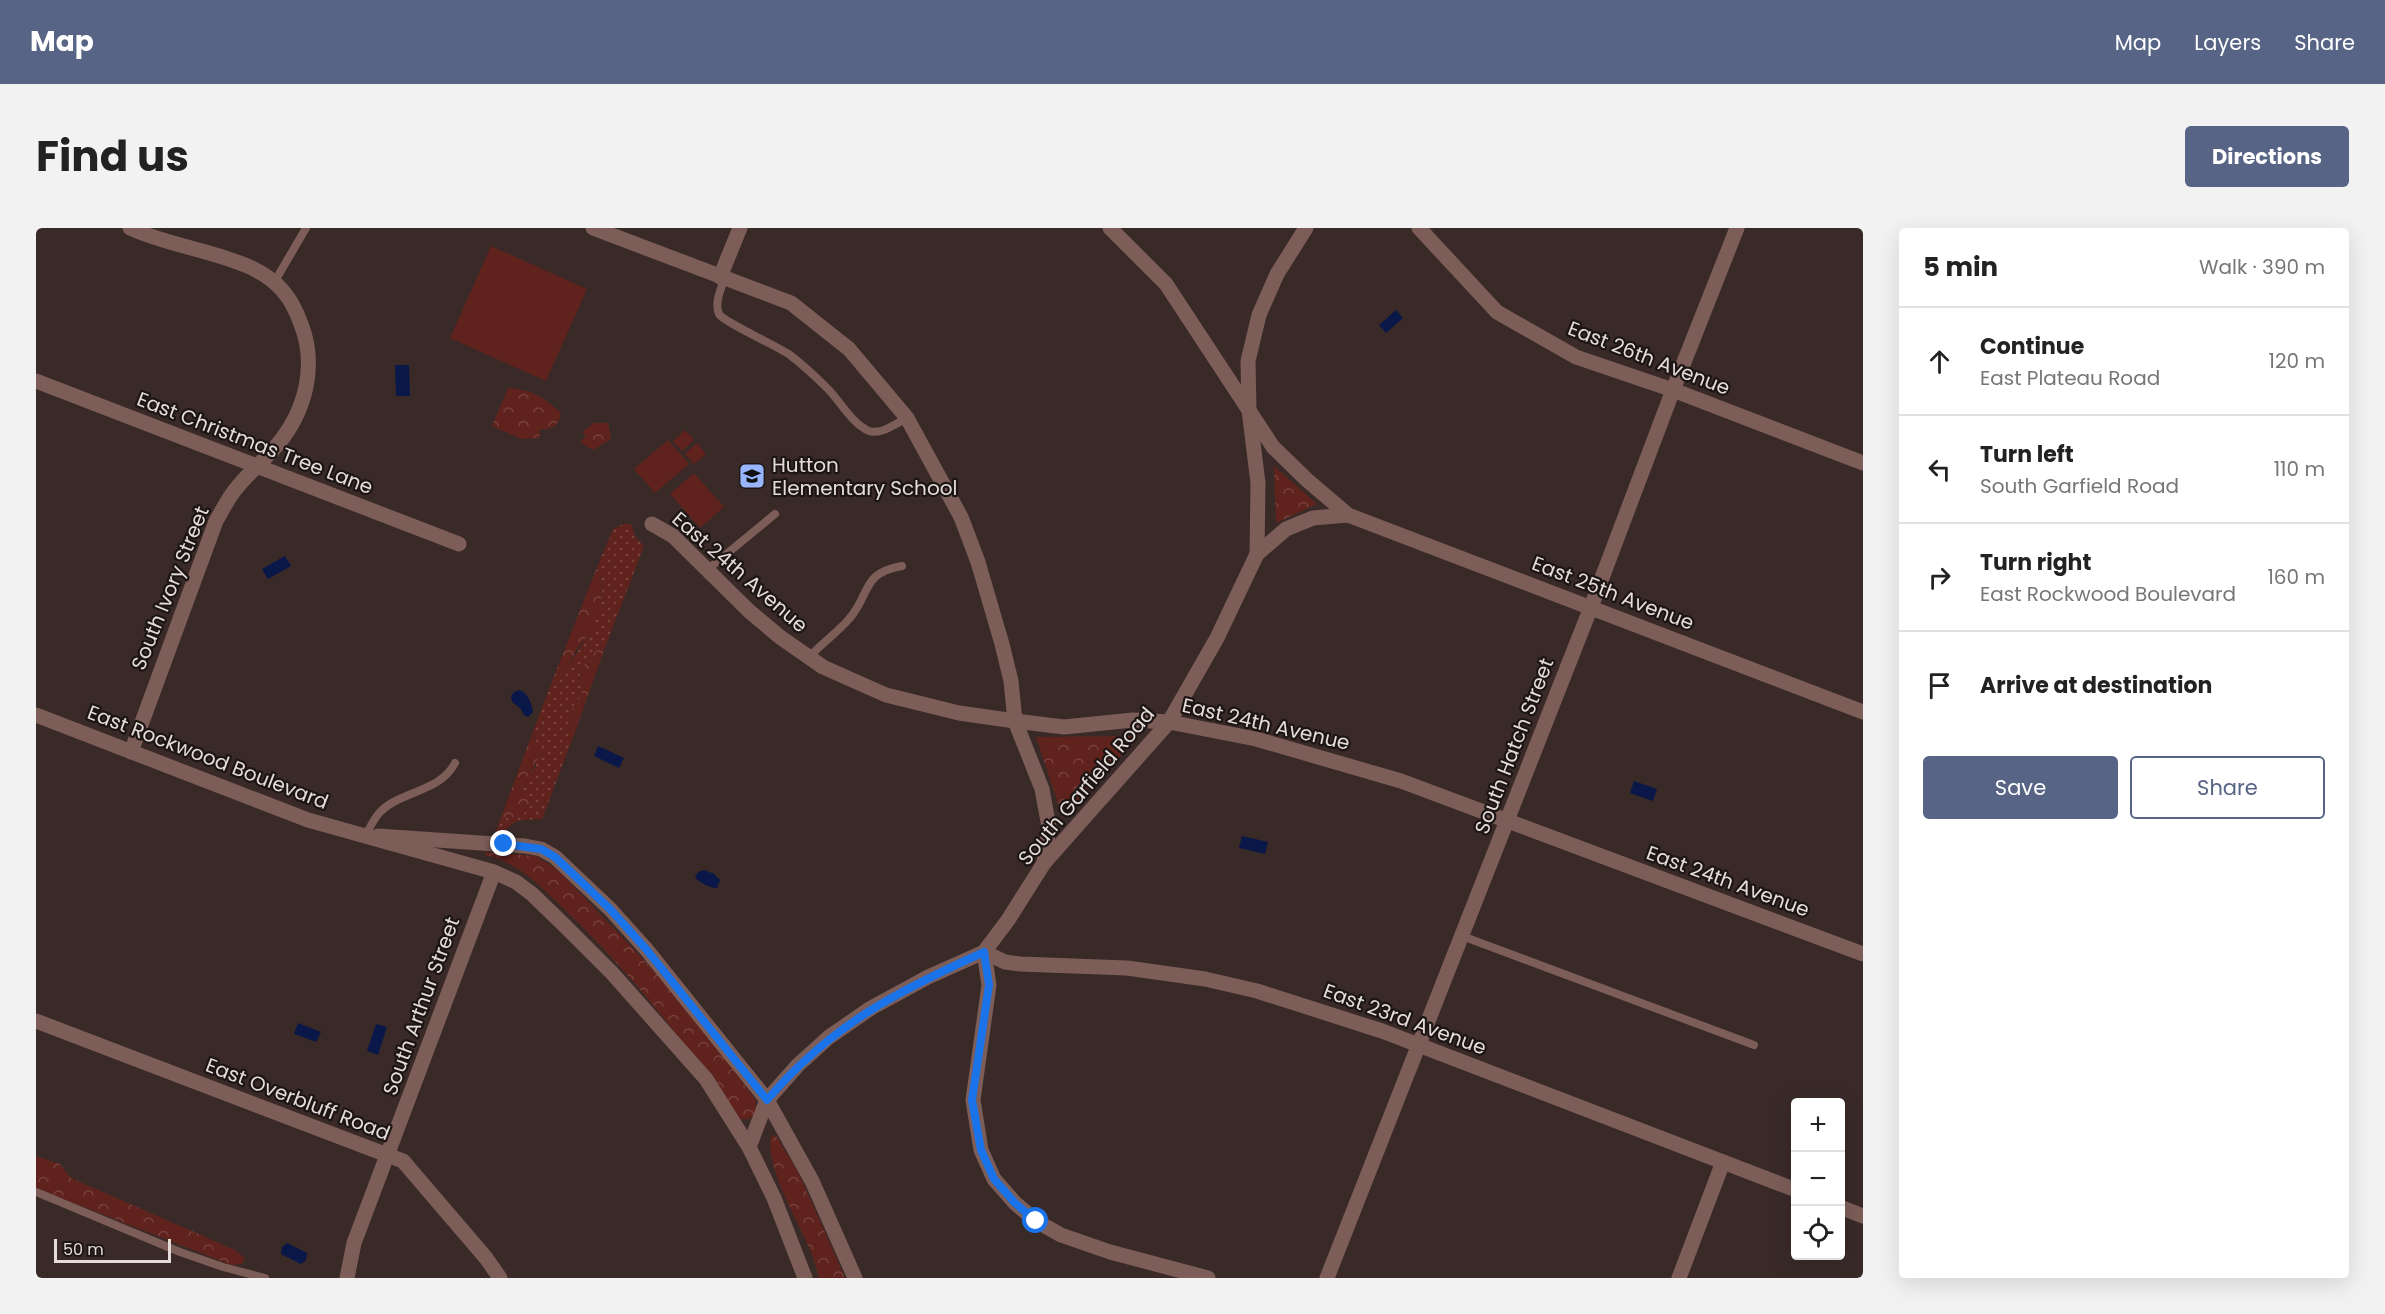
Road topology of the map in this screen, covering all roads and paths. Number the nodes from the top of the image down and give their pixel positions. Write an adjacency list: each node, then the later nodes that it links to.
1 (130, 228): 10 (street)
2 (306, 228): 10 (lane)
3 (593, 228): 9 (street)
4 (740, 228): 9 (street)
5 (1110, 228): 13 (street)
6 (1306, 228): 13 (street, South Garfield Road)
7 (1419, 228): 12 (street, East 26th Avenue)
8 (1737, 228): 12 (street, South Hatch Street)
9 (722, 278): 14 (street); 14 (lane)
10 (275, 281): 16 (street, South Ivory Street)
11 (36, 381): 16 (street, East Christmas Tree Lane)
12 (1672, 390): 15 (street, East 26th Avenue); 24 (street, South Hatch Street)
13 (1249, 410): 18 (street, East 25th Avenue); 21 (street, South Garfield Road)
14 (908, 418): 28 (street)
15 (1863, 462)
16 (256, 465): 20 (street, East Christmas Tree Lane); 30 (street, South Ivory Street)
17 (775, 514): 23 (lane)
18 (1348, 516): 21 (street, East 25th Avenue); 24 (street, East 25th Avenue)
19 (652, 524): 23 (street, East 24th Avenue)
20 (459, 544)
21 (1257, 554): 29 (street, South Garfield Road)
22 (902, 566): 25 (lane)
23 (707, 570): 25 (street, East 24th Avenue)
24 (1591, 607): 26 (street, East 25th Avenue); 32 (street, South Hatch Street)
25 (809, 657): 28 (street, East 24th Avenue)
26 (1863, 712)
27 (36, 715): 30 (street, East Rockwood Boulevard)
28 (1015, 721): 29 (street, East 24th Avenue); 34 (street)
29 (1169, 722): 32 (street, East 24th Avenue); 34 (street, South Garfield Road)
30 (131, 752): 33 (street, East Rockwood Boulevard)
31 (455, 763): 33 (lane)
32 (1507, 821): 36 (street, South Hatch Street); 38 (street, East 24th Avenue)
33 (366, 835): 35 (street, East Rockwood Boulevard); 42 (street, East Rockwood Boulevard)
34 (1044, 863): 37 (street, South Garfield Road)
35 (494, 872): 43 (street, East Rockwood Boulevard); 44 (street, South Arthur Street)
36 (1462, 936): 40 (street, South Hatch Street); 41 (lane)
37 (984, 952): 40 (street, East 23rd Avenue); 42 (street, South Garfield Road); 55 (street)
38 (1863, 954)
39 (36, 1021): 44 (street, East Overbluff Road)
40 (1419, 1044): 45 (street, East 23rd Avenue); 56 (street, South Hatch Street)
41 (1754, 1045)
42 (767, 1100): 43 (street, South Garfield Road); 54 (street, East Rockwood Boulevard)
43 (749, 1147): 53 (street, East Rockwood Boulevard)
44 (388, 1155): 51 (street, South Arthur Street); 52 (street, East Overbluff Road)
45 (1723, 1162): 46 (street, East 23rd Avenue); 57 (street)
46 (1791, 1188)
47 (36, 1192): 50 (lane)
48 (1845, 1209): 49 (street)
49 (1863, 1216)
50 (265, 1278)
51 (347, 1278)
52 (500, 1278)
53 (806, 1278)
54 (855, 1278)
55 (1208, 1278)
56 (1327, 1278)
57 (1679, 1278)

